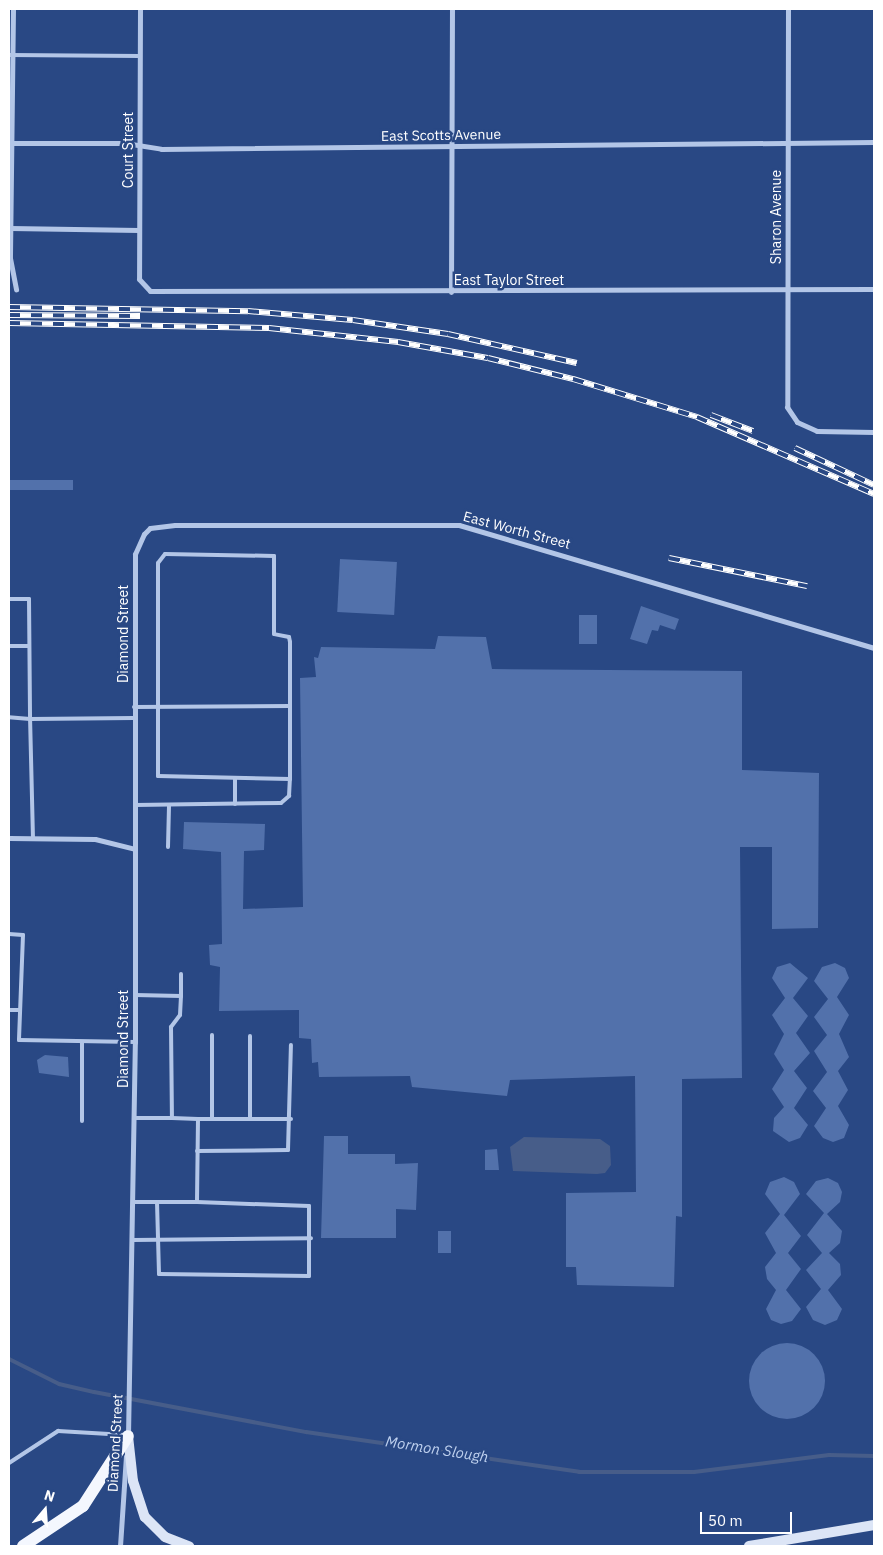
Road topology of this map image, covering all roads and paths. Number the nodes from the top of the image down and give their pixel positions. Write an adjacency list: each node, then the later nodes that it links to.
1 (13, 9): 5 (street)
2 (140, 9): 6 (street, Court Street)
3 (452, 9): 11 (street)
4 (788, 9): 9 (street, Sharon Avenue)
5 (11, 55): 6 (lane); 7 (street)
6 (140, 56): 10 (street, Court Street)
7 (11, 142): 10 (street, East Scotts Avenue); 12 (street)
8 (874, 142): 9 (street, East Scotts Avenue)
9 (787, 143): 11 (street, East Scotts Avenue); 17 (street, Sharon Avenue)
10 (140, 146): 11 (street, East Scotts Avenue); 13 (street, Court Street)
11 (451, 146): 18 (street)
12 (10, 228): 13 (street); 16 (street)
13 (139, 230): 14 (street, Court Street)
14 (145, 288): 18 (street, East Taylor Street)
15 (874, 288): 17 (street, East Taylor Street)
16 (16, 289)
17 (787, 289): 18 (street, East Taylor Street); 19 (street, Sharon Avenue)
18 (451, 292)
19 (874, 432)
20 (144, 534): 24 (street, East Worth Street); 27 (street, Diamond Street)
21 (9, 599): 23 (lane)
22 (9, 646): 23 (lane)
23 (30, 646): 30 (lane)
24 (874, 648)
25 (157, 706): 26 (lane); 26 (lane); 27 (lane); 32 (lane)
26 (290, 706): 31 (lane)
27 (134, 707): 29 (street, Diamond Street)
28 (9, 717): 30 (lane)
29 (134, 718): 30 (lane); 35 (street, Diamond Street)
30 (30, 719): 37 (lane)
31 (290, 778): 32 (lane); 34 (lane)
32 (235, 779): 34 (lane)
33 (168, 804): 34 (lane); 35 (lane); 38 (lane)
34 (235, 804)
35 (135, 805): 39 (street, Diamond Street)
36 (9, 838): 37 (street)
37 (33, 839): 39 (street)
38 (168, 847)
39 (134, 849): 42 (street, Diamond Street)
40 (9, 934): 45 (lane)
41 (181, 974): 43 (lane)
42 (135, 995): 43 (lane); 49 (street, Diamond Street)
43 (181, 996): 52 (lane)
44 (9, 1010): 45 (lane)
45 (20, 1010): 48 (lane)
46 (212, 1035): 54 (lane)
47 (250, 1036): 55 (lane)
48 (82, 1042): 49 (lane); 57 (lane)
49 (135, 1042): 51 (street, Diamond Street)
50 (291, 1045): 56 (lane)
51 (134, 1118): 52 (lane); 59 (street, Diamond Street)
52 (172, 1118): 53 (lane)
53 (198, 1119): 54 (lane); 58 (lane)
54 (212, 1119): 55 (lane)
55 (250, 1119): 56 (lane)
56 (291, 1119): 58 (lane)
57 (82, 1121)
58 (197, 1151): 61 (lane)
59 (133, 1202): 60 (lane); 63 (street, Diamond Street)
60 (157, 1202): 61 (lane); 64 (lane)
61 (197, 1202): 62 (lane)
62 (311, 1238): 64 (lane); 64 (lane)
63 (133, 1240): 64 (lane); 65 (street, Diamond Street)
64 (157, 1240)
65 (128, 1436): 66 (lane); 68 (main road); 69 (street, Diamond Street); 70 (main road)
66 (9, 1463)
67 (874, 1525): 71 (main road)
68 (24, 1546)
69 (120, 1546)
70 (189, 1546)
71 (749, 1546)

